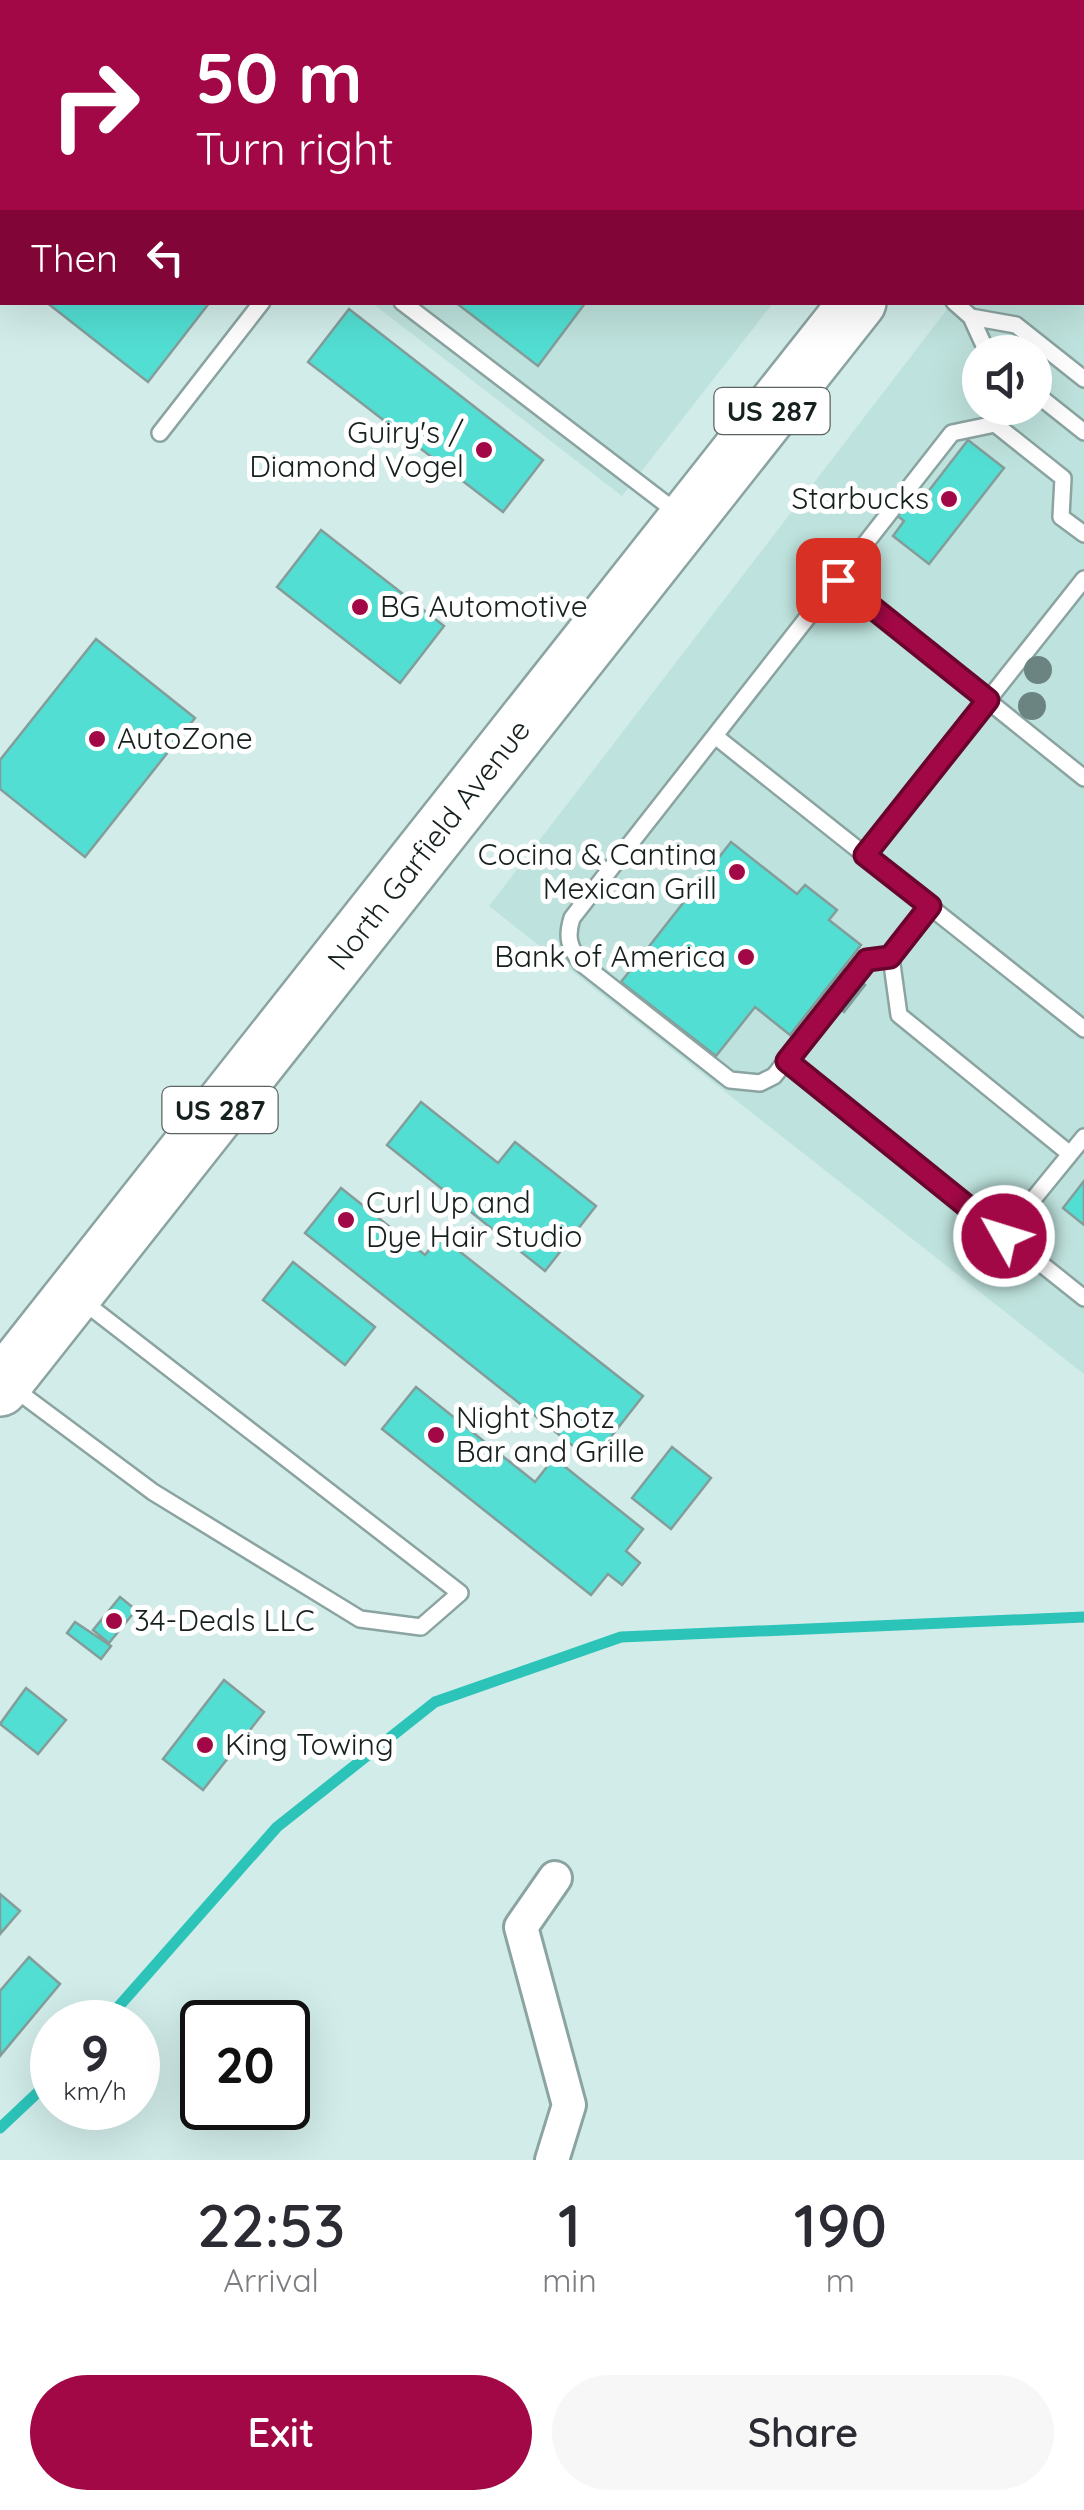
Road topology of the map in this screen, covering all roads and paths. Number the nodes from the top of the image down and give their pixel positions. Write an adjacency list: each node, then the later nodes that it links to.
1 (260, 305): 10 (lane)
2 (406, 305): 11 (lane)
3 (856, 305): 11 (highway, North Garfield Avenue / US 287)
4 (957, 305): 5 (lane)
5 (971, 317): 6 (lane); 7 (lane)
6 (979, 335)
7 (1084, 378)
8 (1052, 407): 9 (lane)
9 (1084, 432)
10 (160, 433)
11 (686, 520): 26 (highway, North Garfield Avenue / US 287)
12 (1084, 534): 14 (lane)
13 (1084, 578): 15 (lane)
14 (838, 580): 15 (lane); 16 (lane)
15 (988, 700): 17 (lane); 18 (lane)
16 (715, 736): 18 (lane); 22 (lane)
17 (1084, 778)
18 (865, 855): 19 (lane)
19 (930, 906): 20 (lane); 21 (lane)
20 (890, 957): 22 (lane); 24 (lane)
21 (1084, 1029)
22 (787, 1061): 25 (lane)
23 (1084, 1137): 24 (lane)
24 (1070, 1154): 25 (lane)
25 (1004, 1236): 27 (lane)
26 (74, 1294): 28 (highway, North Garfield Avenue / US 287); 28 (lane)
27 (1084, 1298)
28 (2, 1385)
29 (555, 1878): 30 (street)
30 (552, 2160)

